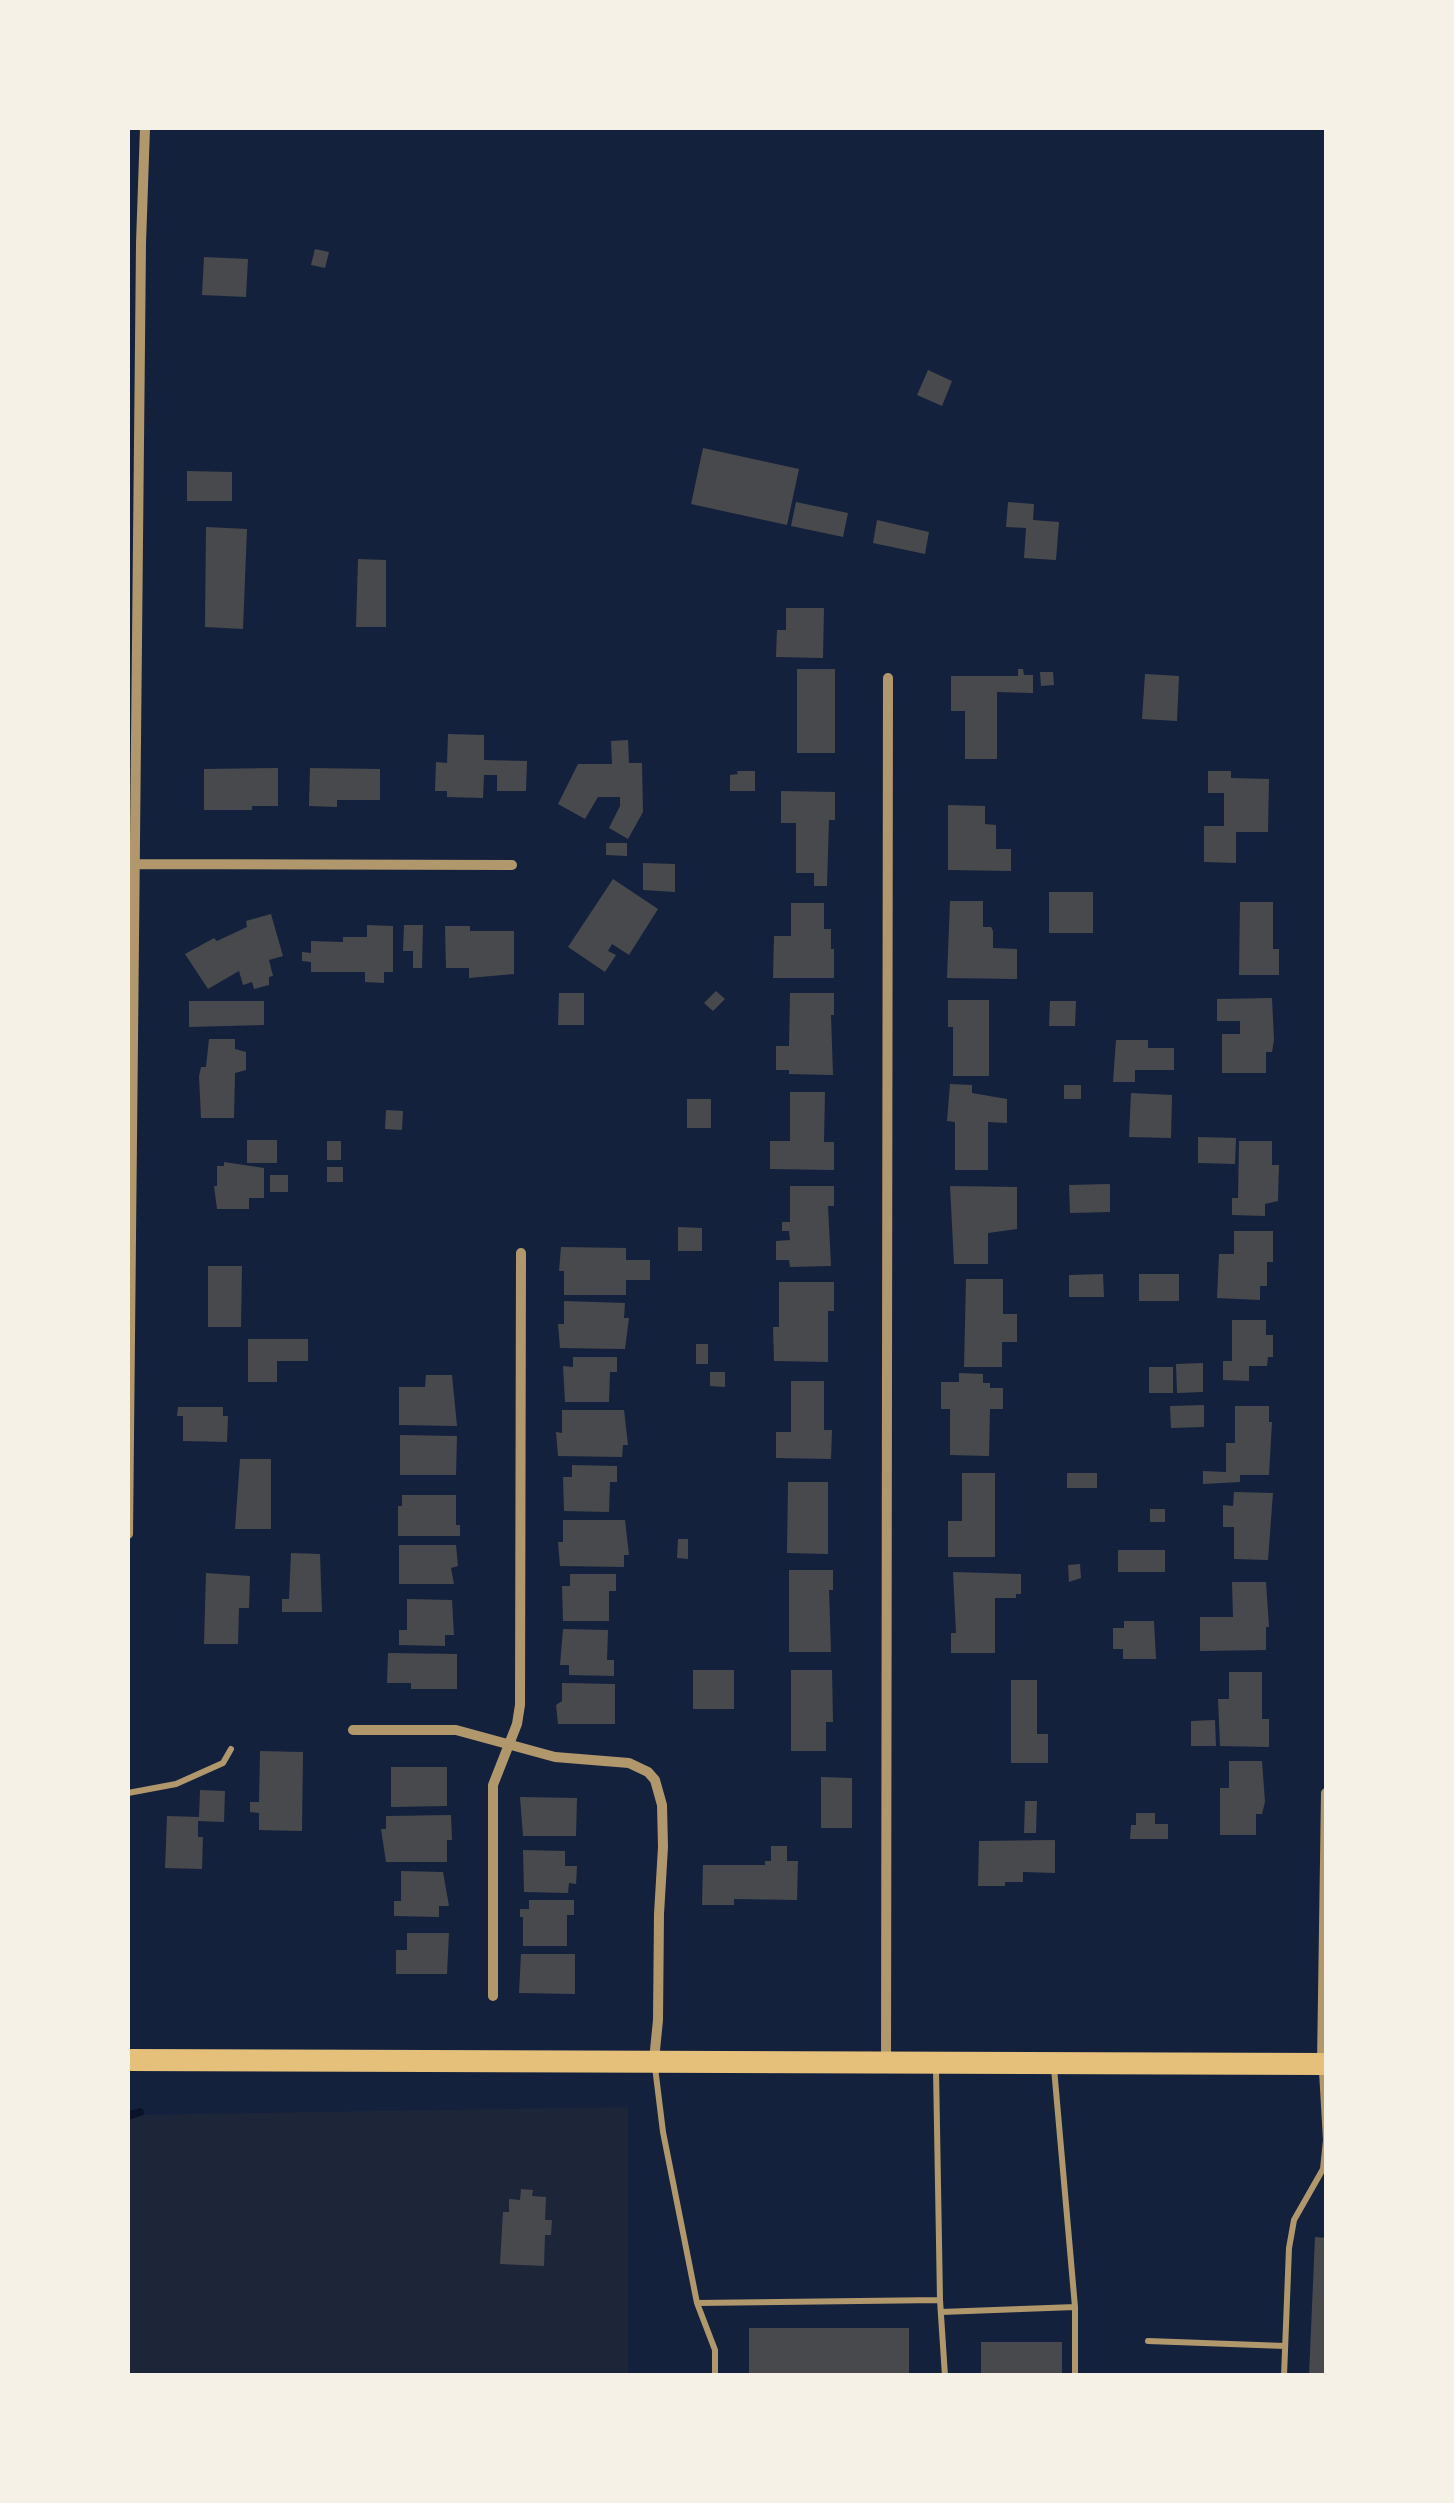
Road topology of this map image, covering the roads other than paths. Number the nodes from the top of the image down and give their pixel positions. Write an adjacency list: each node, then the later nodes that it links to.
1 (145, 128): 3 (street)
2 (128, 243): 3 (street)
3 (141, 243): 5 (street)
4 (888, 678): 19 (street)
5 (134, 864): 6 (street); 8 (street)
6 (512, 865)
7 (521, 1253): 10 (street)
8 (128, 1534)
9 (353, 1730): 10 (street)
10 (508, 1746): 14 (street); 16 (street)
11 (231, 1749): 12 (lane)
12 (128, 1793)
13 (1326, 1793): 20 (street)
14 (493, 1996)
15 (128, 2060): 16 (highway)
16 (654, 2061): 19 (highway); 23 (lane)
17 (936, 2063): 18 (highway); 19 (highway); 22 (lane)
18 (1054, 2063): 20 (highway); 24 (lane)
19 (886, 2064)
20 (1324, 2064): 21 (lane)
21 (1326, 2140): 27 (lane)
22 (940, 2300): 23 (lane); 25 (lane)
23 (697, 2302): 28 (lane)
24 (1075, 2307): 25 (lane); 30 (lane)
25 (941, 2312): 29 (lane)
26 (1148, 2341): 27 (lane)
27 (1286, 2346): 31 (lane)
28 (716, 2376)
29 (945, 2376)
30 (1075, 2376)
31 (1284, 2376)

